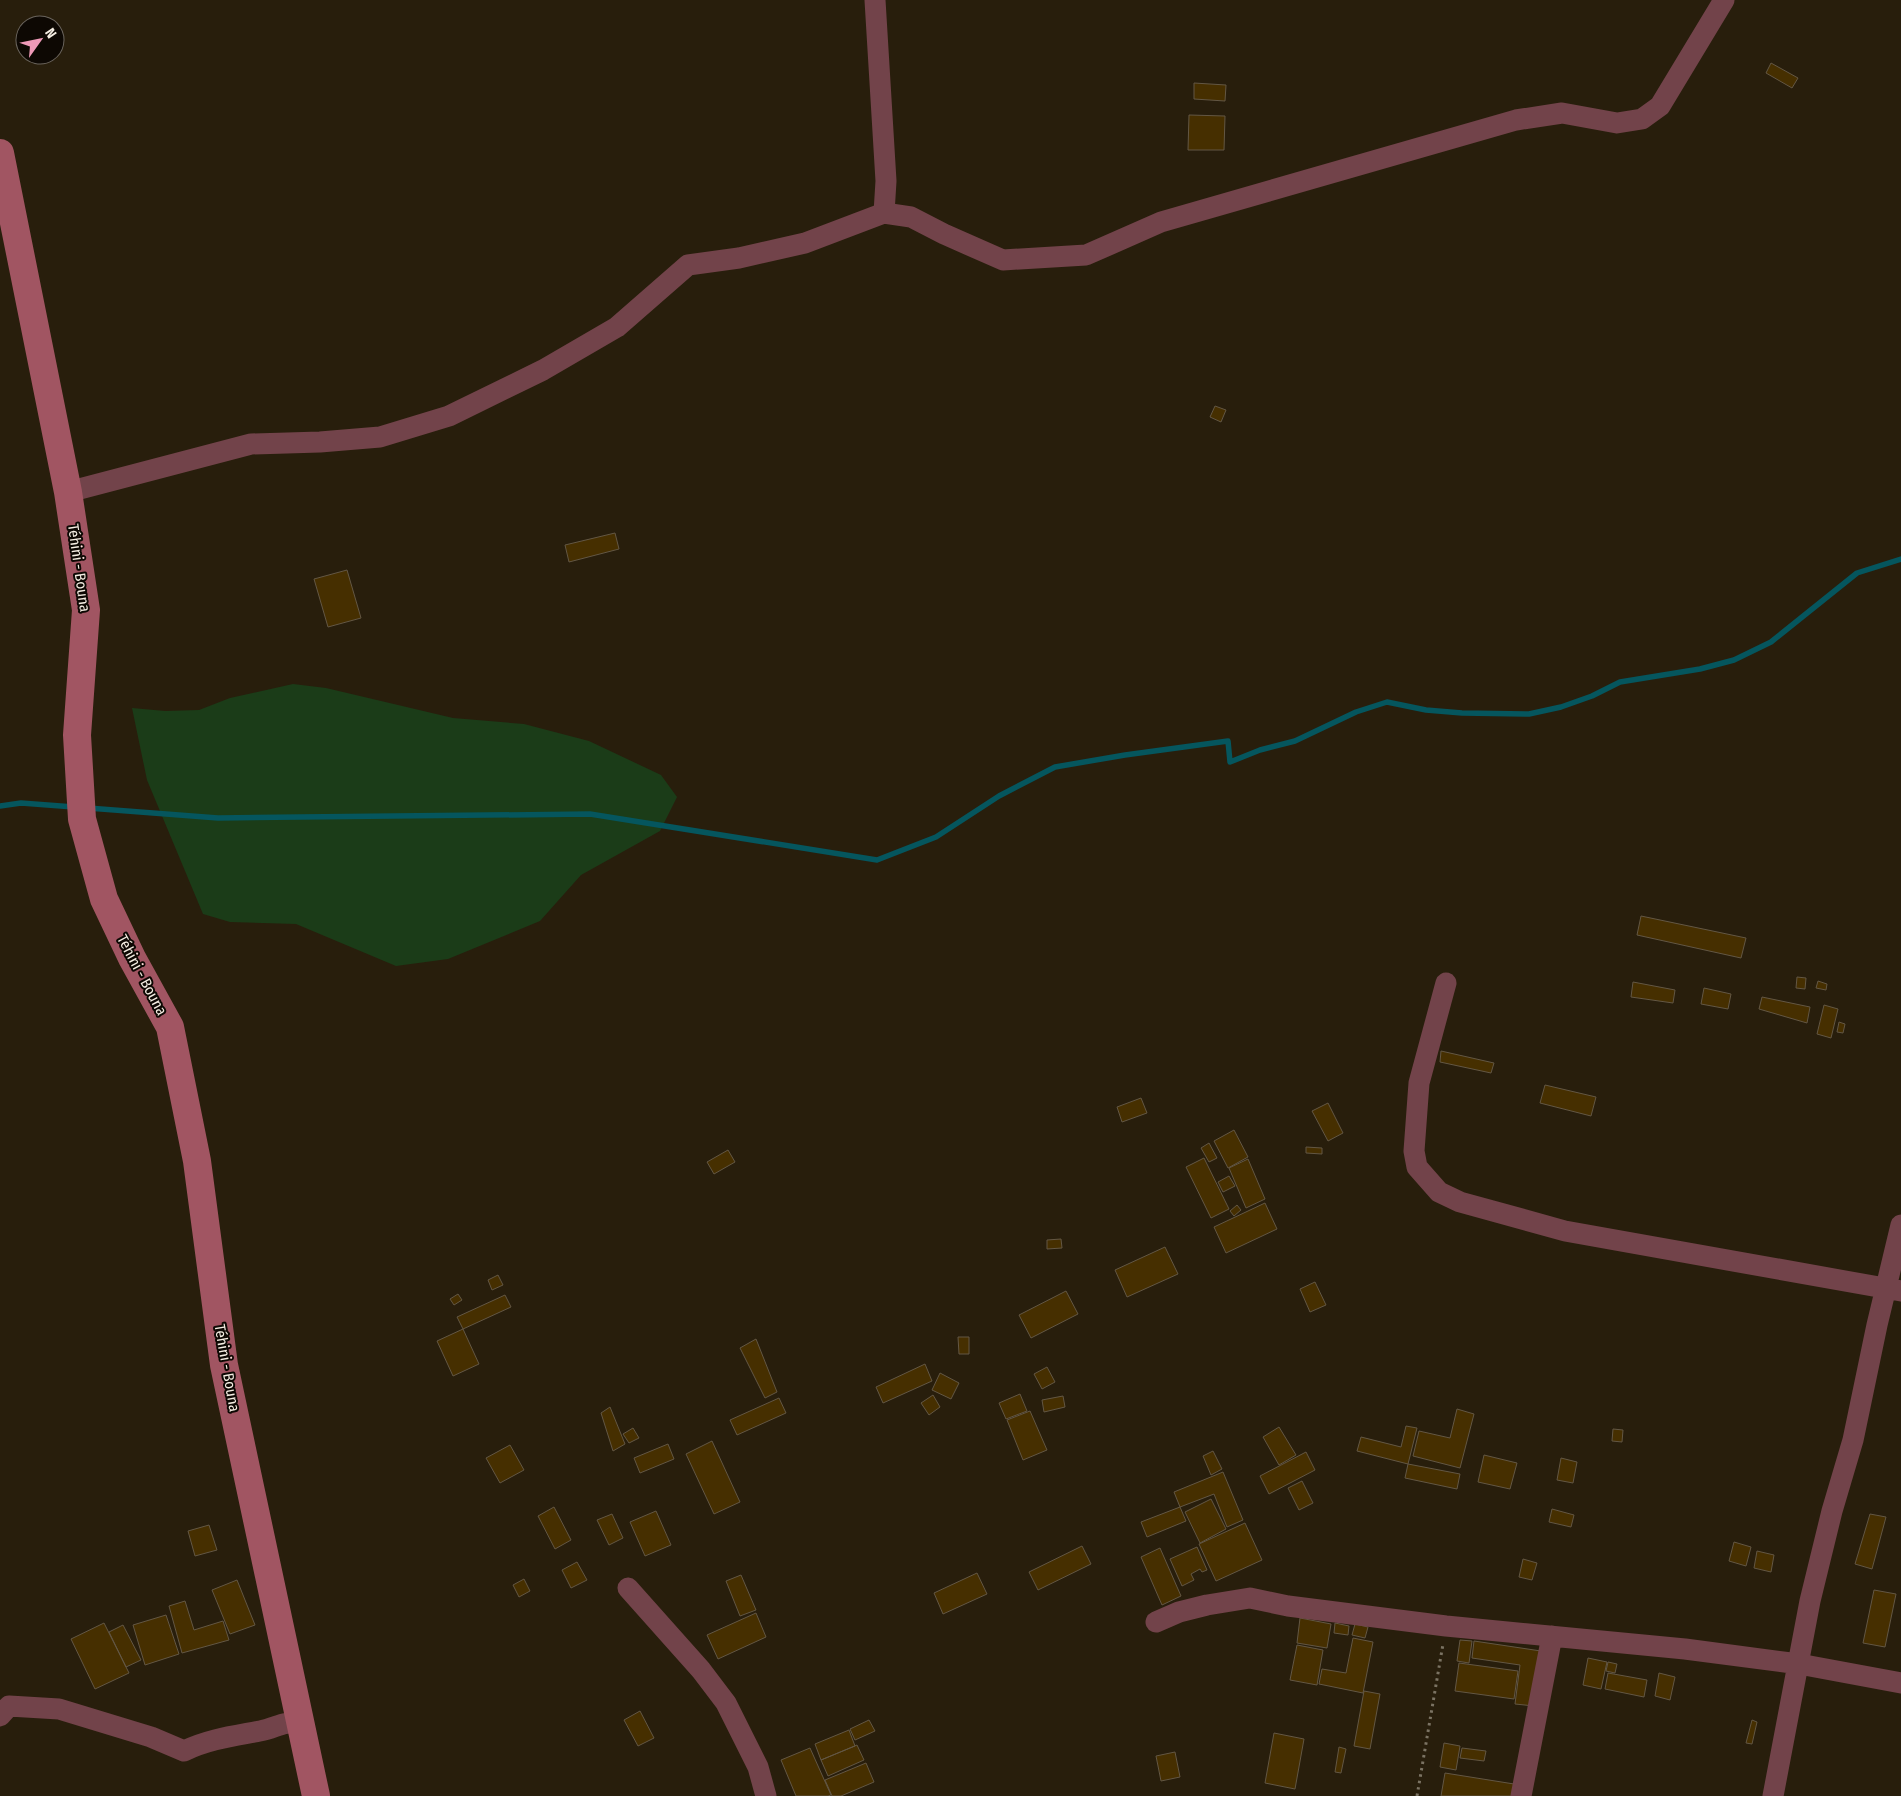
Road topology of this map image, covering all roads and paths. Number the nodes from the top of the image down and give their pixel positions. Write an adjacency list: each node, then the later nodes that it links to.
1 (875, 0): 4 (street)
2 (1724, 0): 4 (street)
3 (0, 153): 5 (street, Téhini - Bouna)
4 (884, 213): 5 (street)
5 (68, 492): 16 (street, Téhini - Bouna)
6 (1446, 983): 8 (street)
7 (1901, 1225): 8 (street)
8 (1893, 1290): 13 (street)
9 (628, 1588): 18 (street)
10 (1156, 1622): 11 (street)
11 (1446, 1626): 12 (street); 19 (path)
12 (1552, 1636): 13 (street); 20 (street)
13 (1799, 1664): 14 (street); 21 (street)
14 (1901, 1683)
15 (0, 1716): 16 (street)
16 (302, 1724): 17 (street, Téhini - Bouna)
17 (316, 1796)
18 (766, 1796)
19 (1417, 1796)
20 (1521, 1796)
21 (1773, 1796)

